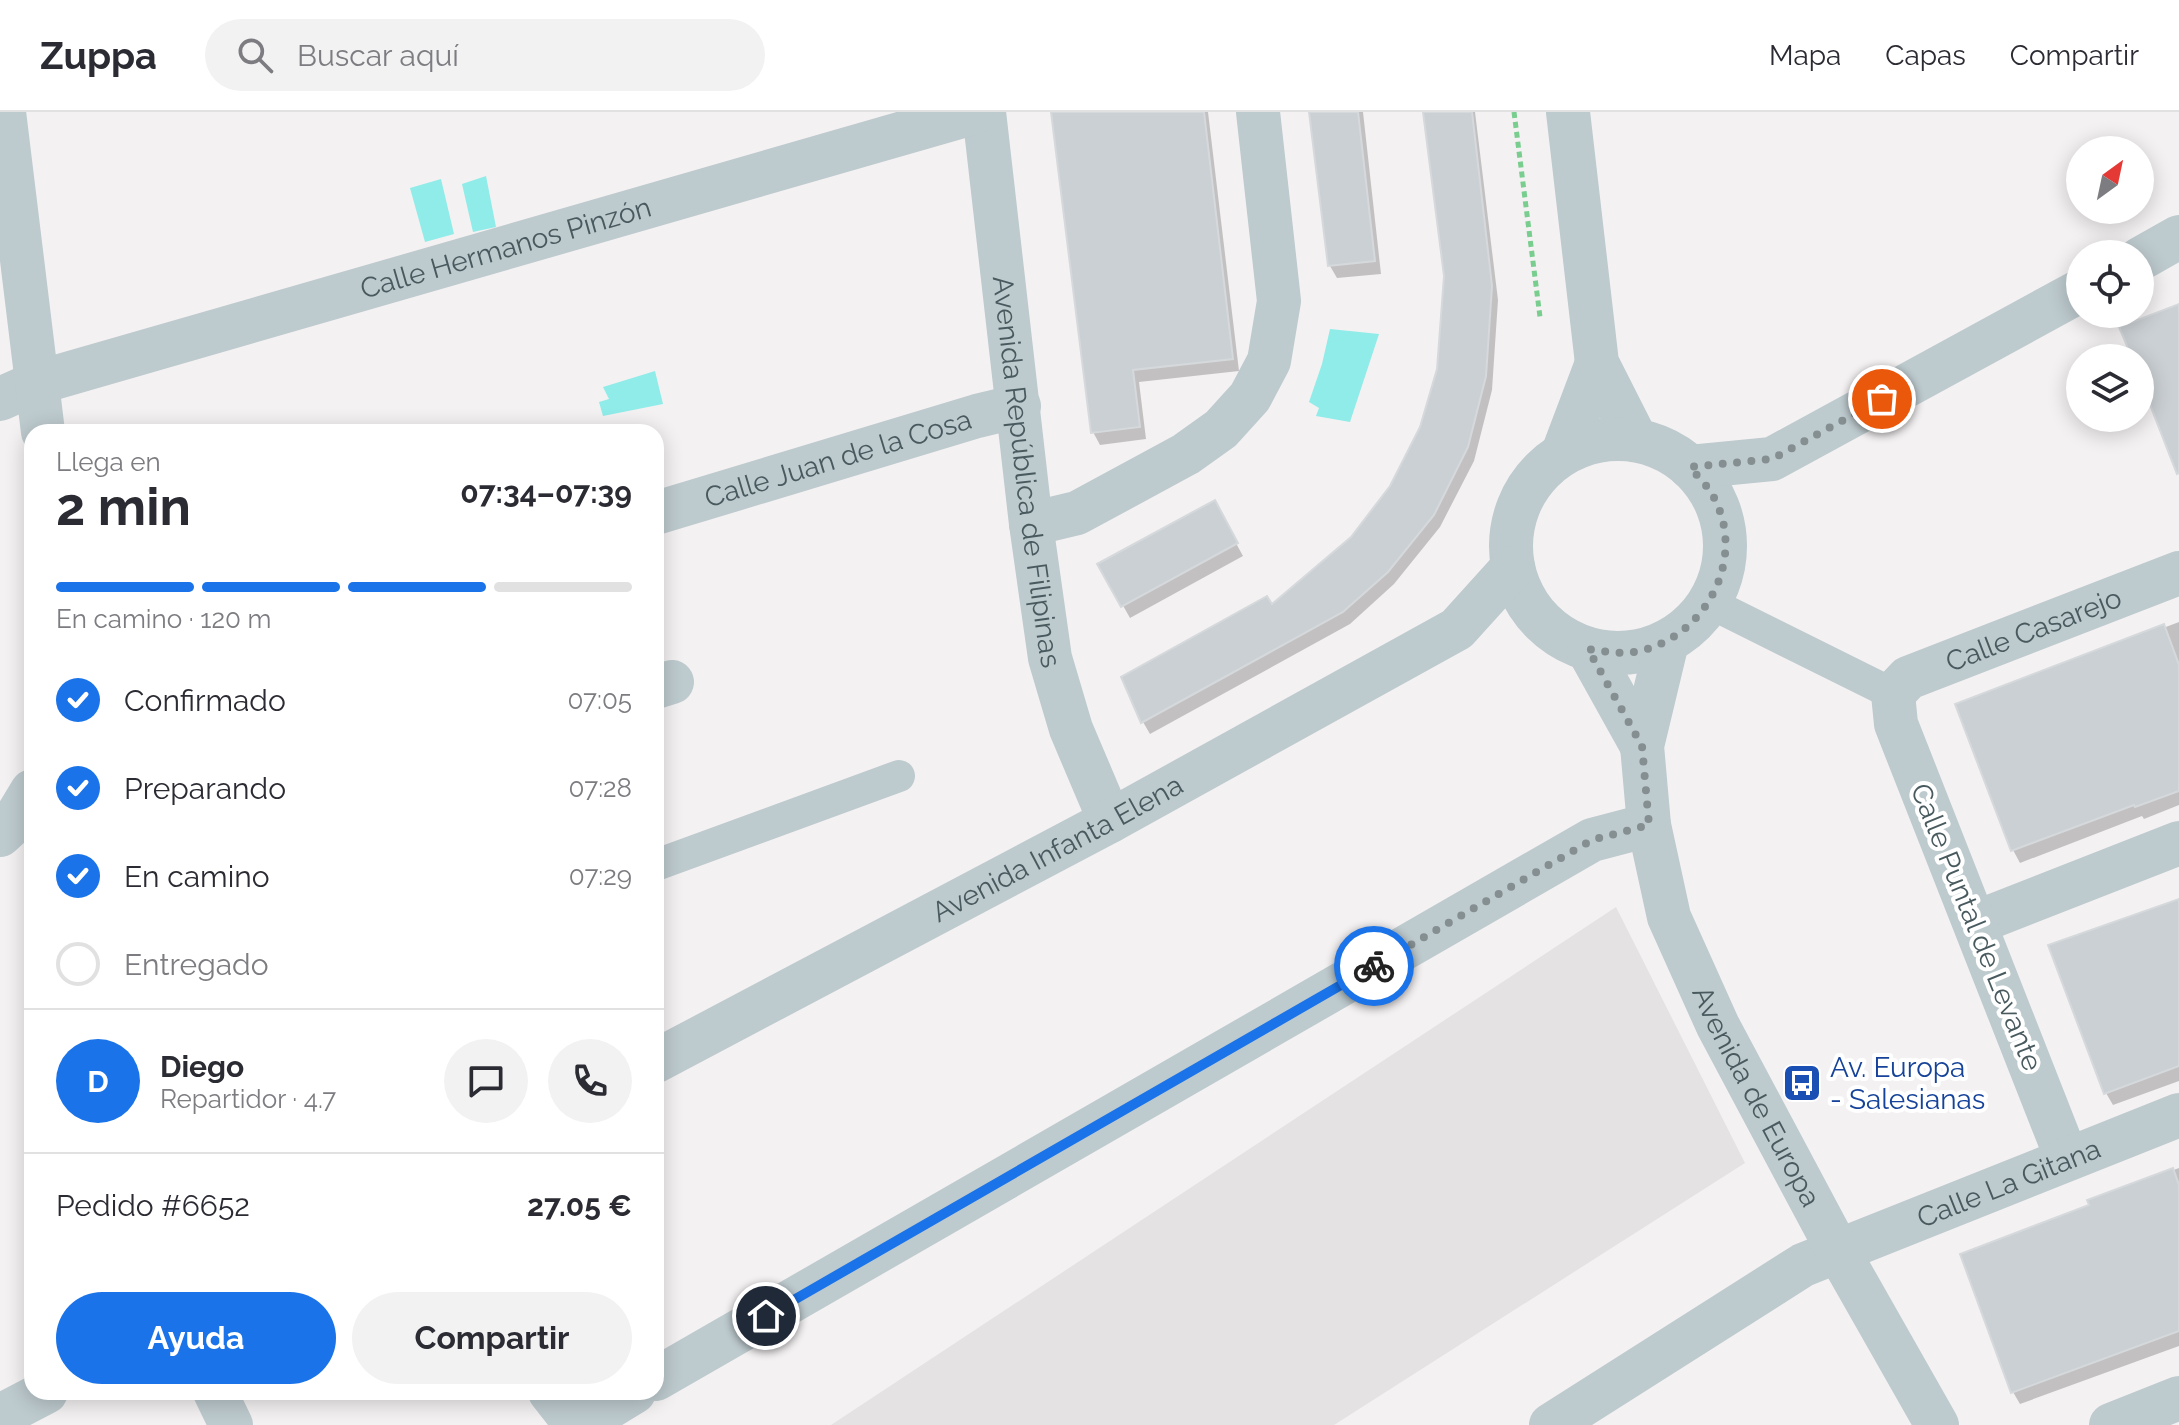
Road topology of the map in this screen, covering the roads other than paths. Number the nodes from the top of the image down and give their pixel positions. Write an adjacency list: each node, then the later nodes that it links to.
1 (4, 112): 10 (street)
2 (976, 112): 10 (street, Calle Hermanos Pinzón)
3 (984, 112): 11 (street, Avenida República de Filipinas)
4 (1258, 112): 18 (street)
5 (1568, 112): 9 (street)
6 (2179, 237): 7 (street)
7 (2154, 251)
8 (2066, 299): 15 (street)
9 (1597, 363): 13 (street); 14 (street)
10 (18, 391): 12 (street)
11 (1019, 406): 17 (street, Calle Juan de la Cosa); 18 (street, Avenida República de Filipinas)
12 (38, 424)
13 (1636, 440): 14 (street); 16 (street)
14 (1563, 453): 20 (street)
15 (1772, 459): 16 (street); 19 (street)
16 (1690, 467): 19 (street)
17 (664, 511)
18 (1031, 524): 30 (street, Avenida República de Filipinas)
19 (1722, 524): 22 (street)
20 (1513, 567): 23 (street); 24 (street, Avenida Infanta Elena)
21 (2179, 573): 27 (street, Calle Casarejo)
22 (1710, 603): 25 (street); 27 (street)
23 (1541, 621): 24 (street, Avenida Infanta Elena); 26 (street)
24 (1457, 629): 30 (street, Avenida Infanta Elena)
25 (1667, 642): 26 (street); 28 (street, Avenida de Europa)
26 (1588, 649): 28 (street, Avenida de Europa)
27 (1893, 694): 34 (street, Calle Puntal de Levante)
28 (1642, 746): 31 (street, Avenida de Europa)
29 (899, 776): 33 (street)
30 (1110, 821): 35 (street, Avenida Infanta Elena)
31 (1649, 825): 38 (street, Avenida de Europa); 39 (street)
32 (2179, 843): 34 (street)
33 (664, 862)
34 (1975, 923): 37 (street, Calle Puntal de Levante)
35 (664, 1057)
36 (2179, 1115): 37 (street, Calle La Gitana)
37 (2067, 1159): 38 (street, Calle La Gitana)
38 (1837, 1249): 45 (street, Calle La Gitana); 50 (street, Avenida de Europa)
39 (664, 1374)
40 (2179, 1398): 51 (street)
41 (31, 1400): 46 (street)
42 (219, 1400): 47 (street)
43 (557, 1400): 48 (street)
44 (620, 1400): 48 (street)
45 (1612, 1409): 49 (street, Calle La Gitana)
46 (0, 1416)
47 (231, 1425)
48 (578, 1425)
49 (1551, 1425)
50 (1937, 1425)
51 (2111, 1425)

